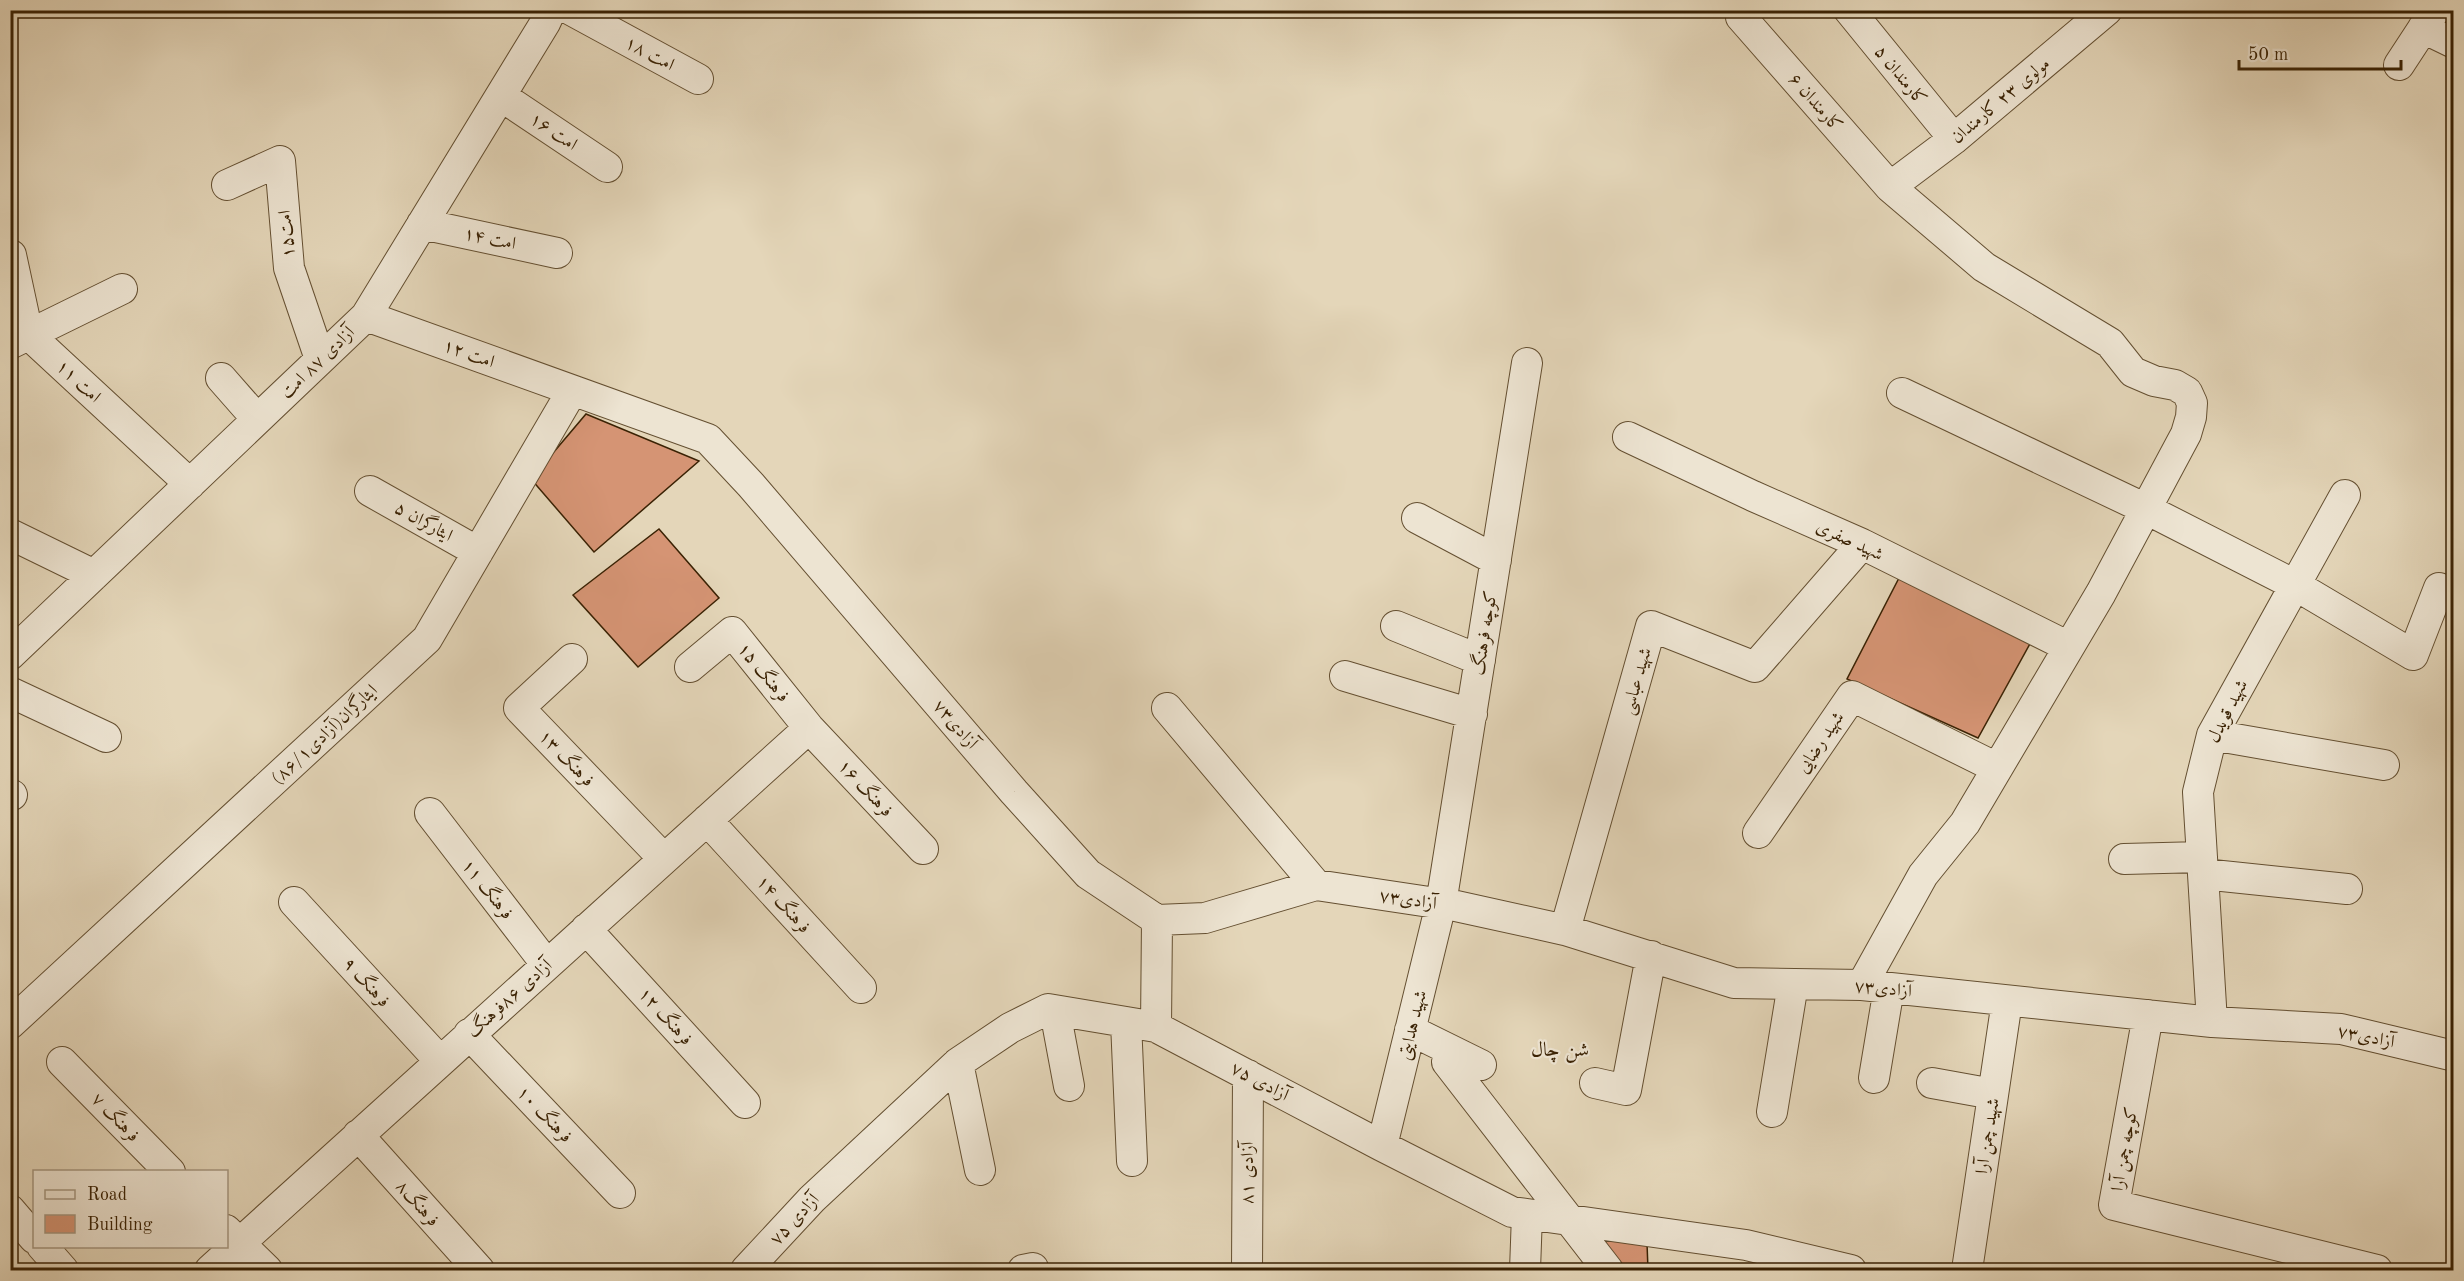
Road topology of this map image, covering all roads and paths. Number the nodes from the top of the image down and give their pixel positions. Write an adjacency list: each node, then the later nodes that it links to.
1 (551, 10): 10 (street, آزادی ۸۷ امت)
2 (571, 10): 9 (street, امت ۱۸)
3 (1849, 10): 11 (street, کارمندان ۵)
4 (2107, 10): 11 (street, مولوی ۲۳ کارمندان)
5 (1741, 16): 14 (street, کارمندان ۶)
6 (2429, 19): 7 (street); 8 (street)
7 (2454, 43)
8 (2399, 65)
9 (698, 79)
10 (501, 96): 12 (street, امت ۱۶); 15 (street, آزادی ۸۷ امت)
11 (1954, 139): 14 (street, مولوی ۲۳ کارمندان)
12 (607, 167)
13 (228, 185): 21 (street, امت۱۵)
14 (1890, 187): 31 (street, کارمندان ۶)
15 (422, 224): 16 (street, امت ۱۴); 19 (street, آزادی ۸۷ امت)
16 (557, 253)
17 (11, 255): 20 (street)
18 (122, 289): 20 (street)
19 (366, 316): 21 (street, آزادی ۸۷ امت); 24 (street, امت ۱۲)
20 (19, 339): 28 (street, امت ۱۱)
21 (320, 359): 26 (street, آزادی ۸۷ امت)
22 (1527, 363): 36 (street, کوچه فرهنگ)
23 (221, 378): 26 (street)
24 (572, 391): 35 (street, ایثارگران(آزادی۸۶/۱)); 66 (street, آزادی۷۳)
25 (1902, 393): 31 (street)
26 (257, 419): 28 (street, آزادی ۸۷ امت)
27 (1628, 437): 34 (street, شهید صفری)
28 (190, 484): 37 (street, آزادی ۸۷ امت)
29 (370, 491): 35 (street, ایثارگران ۵)
30 (2345, 495): 38 (street, شهید قویدل)
31 (2146, 508): 38 (street); 41 (street, کارمندان ۶)
32 (1417, 518): 36 (street)
33 (10, 534): 37 (street)
34 (1862, 544): 41 (street, شهید صفری); 68 (street, شهید عباسی)
35 (478, 552): 79 (street, ایثارگران(آزادی۸۶/۱))
36 (1496, 560): 44 (street, کوچه فرهنگ)
37 (94, 575): 42 (street, آزادی ۸۷ امت)
38 (2295, 585): 39 (street); 51 (street, شهید قویدل)
39 (2439, 588)
40 (1396, 626): 44 (street)
41 (2069, 647): 54 (street, کارمندان ۶)
42 (10, 655)
43 (572, 659): 59 (street, فرهنگ ۱۳)
44 (1480, 660): 49 (street, کوچه فرهنگ)
45 (690, 667): 50 (street, فرهنگ ۱۵)
46 (1346, 676): 49 (street)
47 (10, 692): 52 (street)
48 (1167, 708): 62 (street)
49 (1472, 714): 65 (street, کوچه فرهنگ)
50 (809, 728): 56 (street, آزادی ۸۶فرهنگ); 58 (street, فرهنگ ۱۶)
51 (2212, 735): 53 (street); 61 (street, شهید قویدل)
52 (106, 737)
53 (2384, 765)
54 (1997, 768): 57 (street, شهید رضایی); 72 (street, کارمندان ۶)
55 (430, 813): 70 (street, فرهنگ ۱۱)
56 (707, 820): 59 (street, آزادی ۸۶فرهنگ); 73 (street, فرهنگ ۱۴)
57 (1758, 833)
58 (923, 849)
59 (664, 859): 67 (street, آزادی ۸۶فرهنگ)
60 (2124, 859): 61 (street)
61 (2202, 865): 63 (street); 78 (street, شهید قویدل)
62 (1316, 885): 65 (street, آزادی۷۳); 66 (street, آزادی۷۳)
63 (2347, 889)
64 (294, 903): 84 (street, فرهنگ ۹)
65 (1441, 904): 68 (street, آزادی۷۳); 81 (street, شهید هدایتی)
66 (1157, 920): 80 (street)
67 (586, 929): 70 (street, آزادی ۸۶فرهنگ); 95 (street, فرهنگ ۱۲)
68 (1565, 930): 69 (street, آزادی۷۳)
69 (1651, 956): 71 (street, آزادی۷۳); 91 (street)
70 (547, 964): 82 (street, آزادی ۸۶فرهنگ)
71 (1793, 984): 72 (street, آزادی۷۳); 96 (street)
72 (1875, 986): 74 (street, آزادی۷۳); 90 (street)
73 (861, 988)
74 (2007, 1001): 76 (street, آزادی۷۳); 94 (street, شهید چمن آرا)
75 (1055, 1011): 77 (street, آزادی ۷۵); 87 (street, آزادی ۷۵); 93 (street)
76 (2148, 1015): 78 (street, آزادی۷۳); 119 (street, کوچه چمن آرا)
77 (1126, 1022): 80 (street, آزادی ۷۵); 99 (street)
78 (2212, 1022): 83 (street, آزادی۷۳)
79 (10, 1024)
80 (1156, 1027): 89 (street, آزادی ۷۵)
81 (1410, 1030): 88 (street); 98 (street, شهید هدایتی)
82 (469, 1034): 84 (street, آزادی ۸۶فرهنگ); 102 (street, فرهنگ ۱۰)
83 (2454, 1056)
84 (440, 1061): 97 (street, آزادی ۸۶فرهنگ)
85 (62, 1062): 100 (street, فرهنگ ۷)
86 (1447, 1062): 116 (street)
87 (958, 1063): 101 (street); 113 (street, آزادی ۷۵)
88 (1481, 1065)
89 (1248, 1075): 98 (street, آزادی ۷۵); 114 (street, آزادی ۸۱)
90 (1874, 1078)
91 (1595, 1083)
92 (1932, 1083): 94 (street)
93 (1069, 1086)
94 (1993, 1094): 118 (street, شهید چمن آرا)
95 (745, 1103)
96 (1772, 1112)
97 (357, 1135): 105 (street, آزادی ۸۶فرهنگ); 112 (street, فرهنگ۸)
98 (1382, 1146): 104 (street, آزادی ۷۵)
99 (1132, 1161)
100 (168, 1170)
101 (980, 1170)
102 (620, 1193)
103 (10, 1210): 106 (street)
104 (1527, 1214): 115 (street); 117 (street, آزادی ۷۵)
105 (233, 1236): 111 (street)
106 (33, 1237)
107 (44, 1248): 109 (street)
108 (225, 1248): 110 (street, آزادی ۸۶فرهنگ)
109 (63, 1270)
110 (210, 1270)
111 (267, 1270)
112 (479, 1270)
113 (746, 1270)
114 (1247, 1270)
115 (1525, 1270)
116 (1608, 1270)
117 (1851, 1270)
118 (1966, 1270)
119 (2377, 1270)

